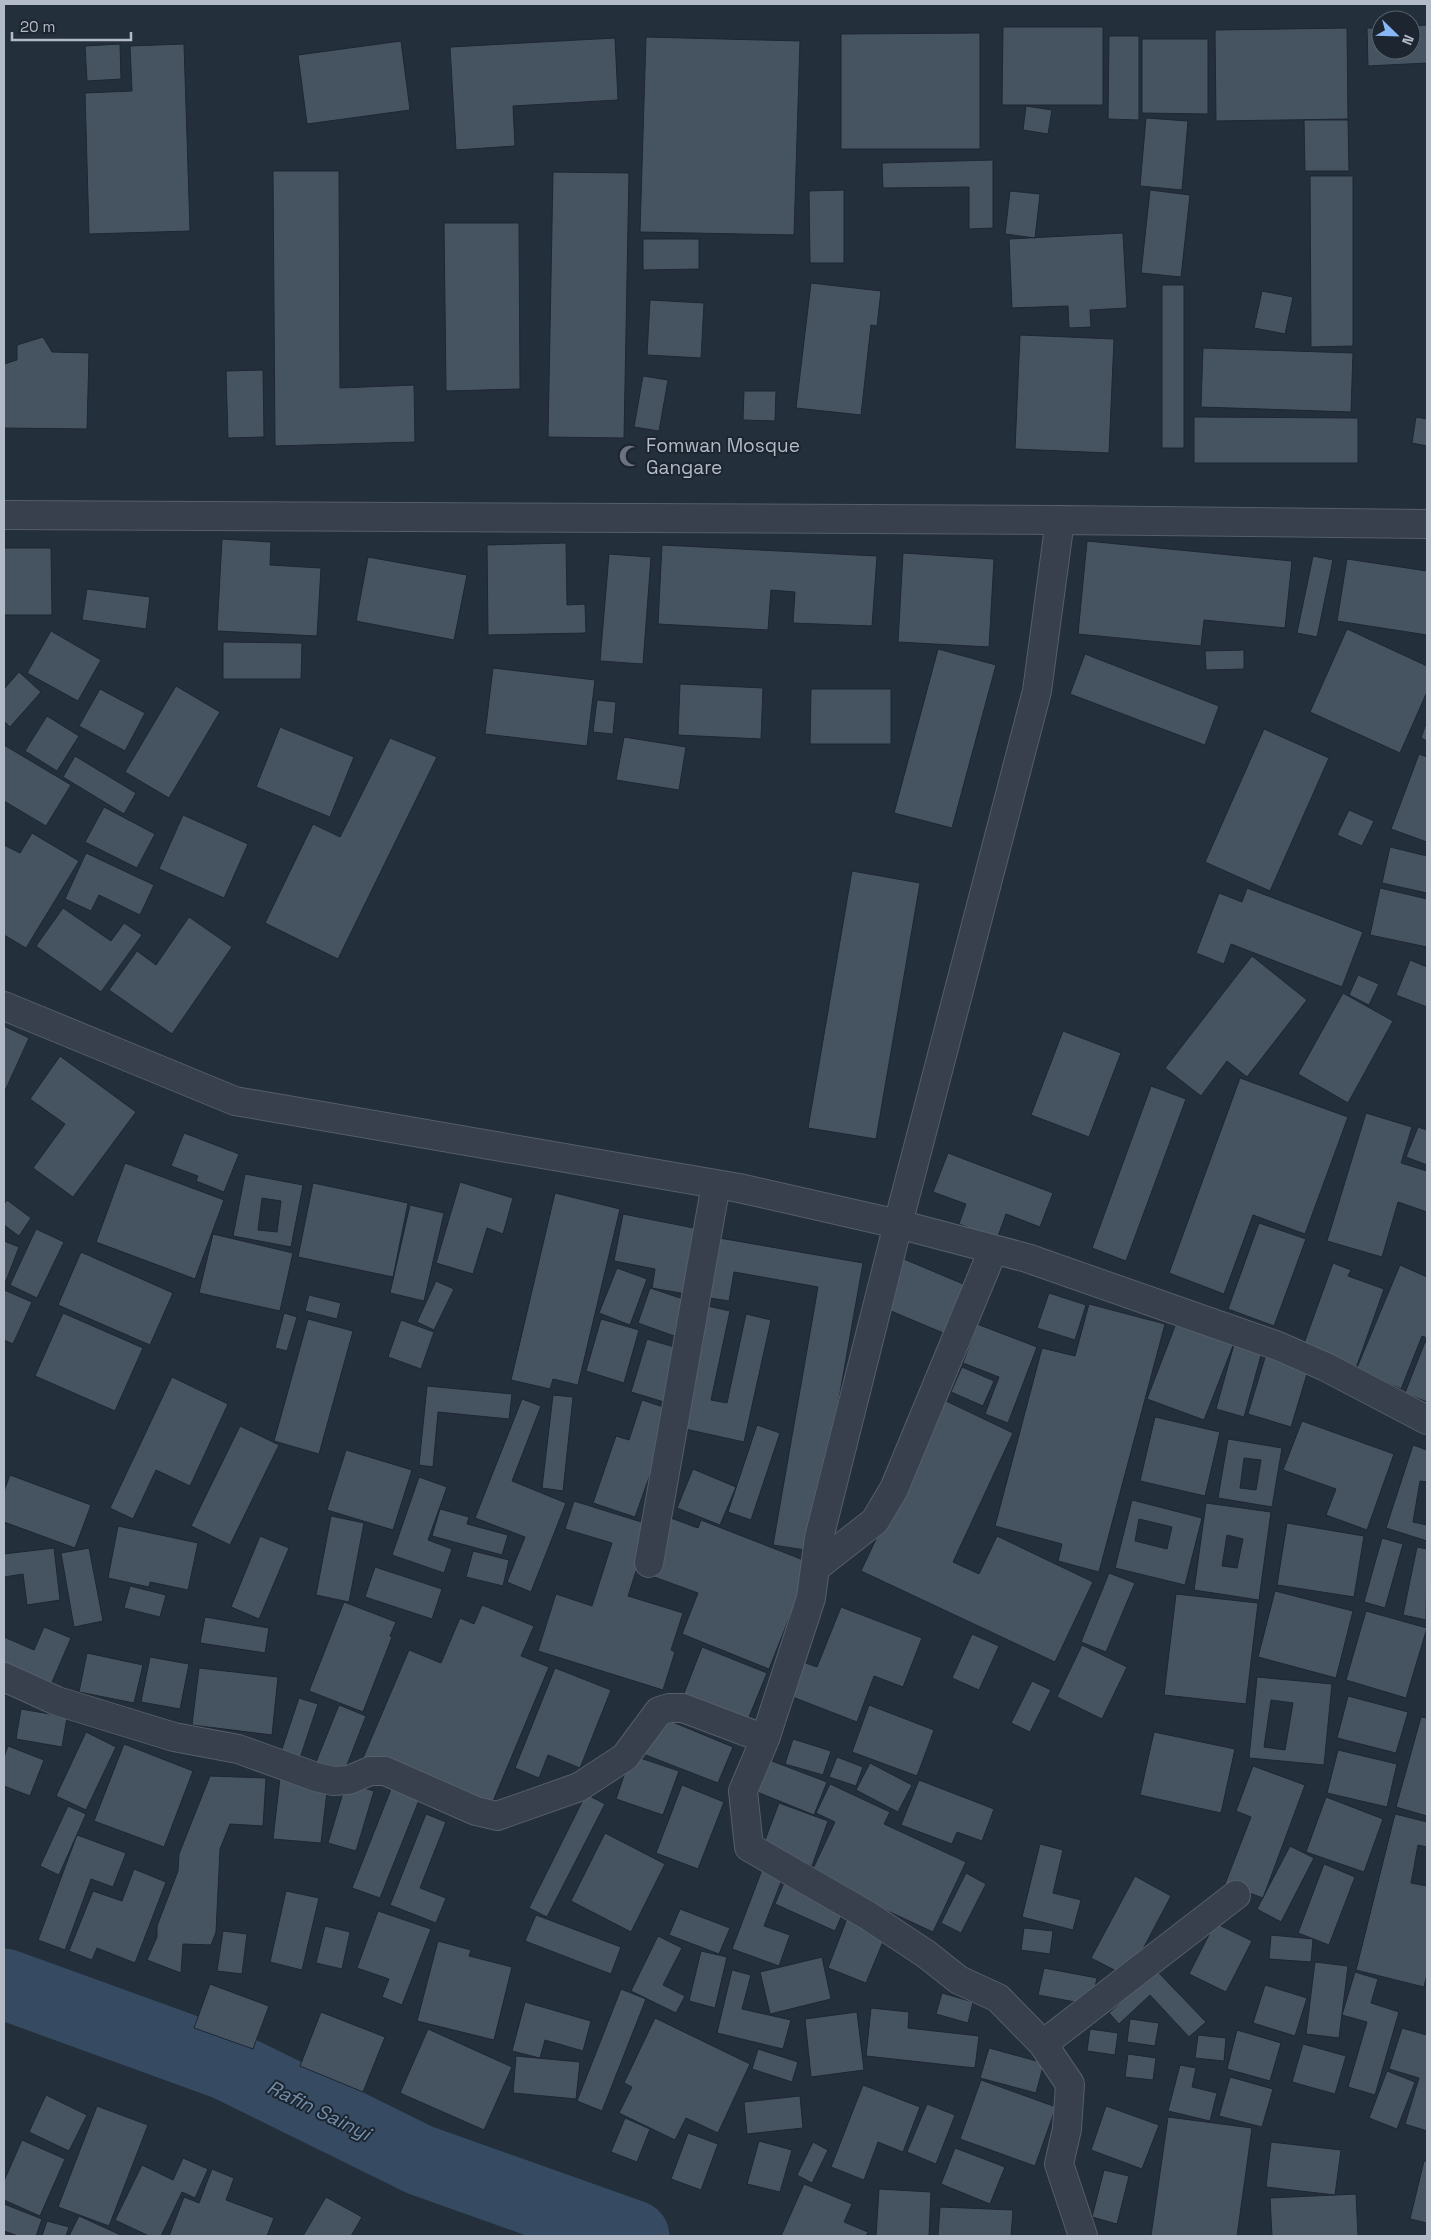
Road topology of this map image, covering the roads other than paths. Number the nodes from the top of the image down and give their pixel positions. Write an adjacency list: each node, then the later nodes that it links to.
1 (4, 515): 2 (street)
2 (1060, 520): 3 (street); 6 (street)
3 (1427, 524)
4 (4, 1006): 5 (street)
5 (716, 1184): 6 (street); 9 (street)
6 (898, 1224): 7 (street); 10 (street)
7 (993, 1250): 8 (street); 10 (street)
8 (1427, 1420)
9 (649, 1563)
10 (815, 1568): 12 (street)
11 (4, 1677): 12 (street)
12 (765, 1739): 14 (street)
13 (1236, 1895): 14 (street)
14 (1043, 2044): 15 (street)
15 (1083, 2236)

